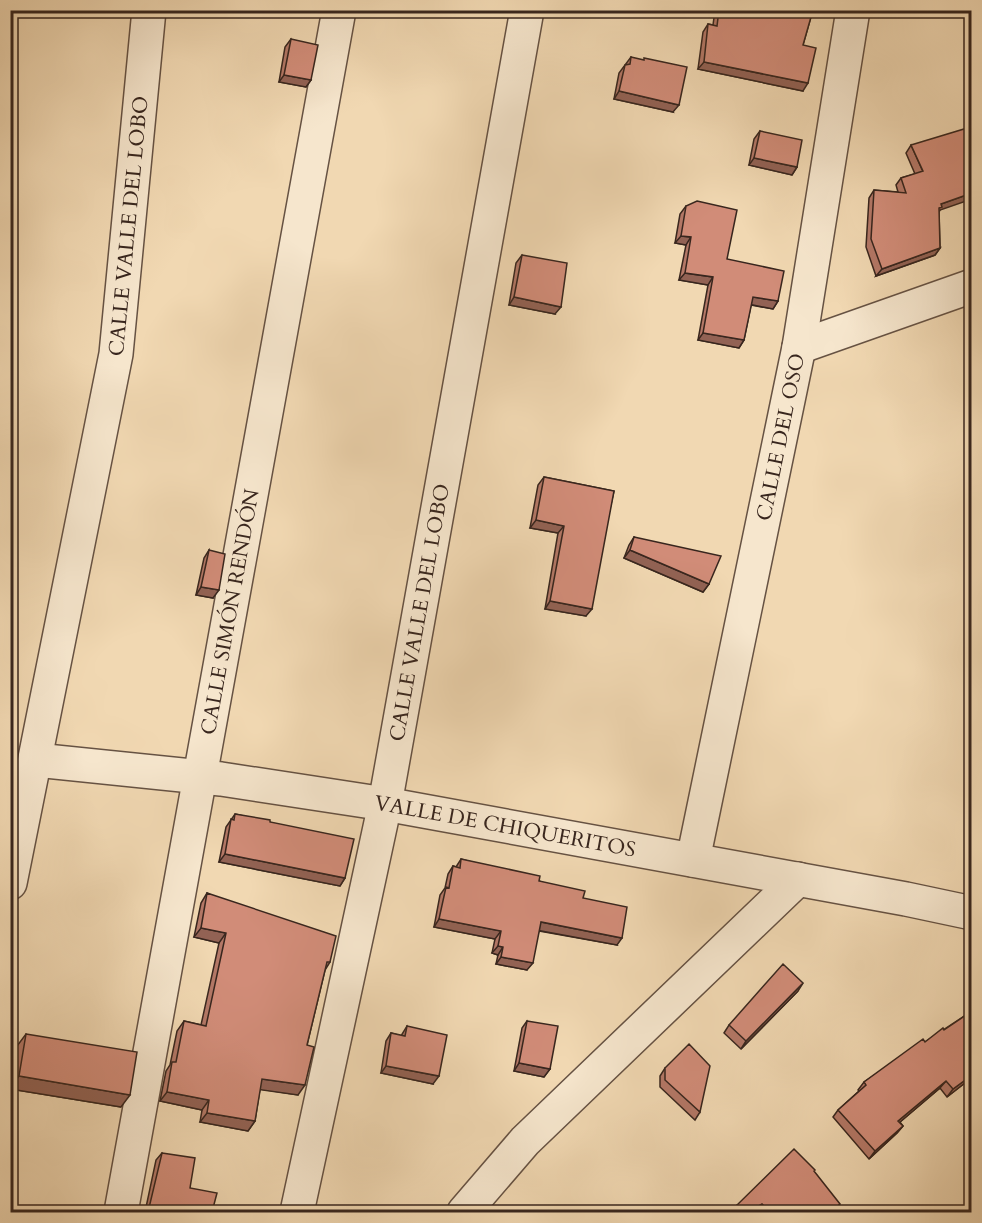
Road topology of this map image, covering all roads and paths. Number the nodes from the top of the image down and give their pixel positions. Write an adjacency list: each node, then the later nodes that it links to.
1 (149, 10): 7 (street, CALLE VALLE DEL LOBO)
2 (339, 10): 8 (street, CALLE SIMÓN RENDÓN)
3 (527, 10): 9 (street, CALLE VALLE DEL LOBO)
4 (853, 10): 6 (street, CALLE DEL OSO)
5 (972, 285): 6 (street)
6 (799, 347): 10 (street, CALLE DEL OSO)
7 (36, 760): 8 (street, VALLE DE CHIQUERITOS); 12 (street, CALLE VALLE DEL LOBO)
8 (201, 777): 9 (street, VALLE DE CHIQUERITOS); 14 (street, CALLE SIMÓN RENDÓN)
9 (385, 804): 10 (street, VALLE DE CHIQUERITOS); 15 (street, CALLE VALLE DEL LOBO)
10 (693, 860): 11 (street, VALLE DE CHIQUERITOS)
11 (798, 879): 13 (street, VALLE DE CHIQUERITOS); 16 (street)
12 (10, 883)
13 (972, 913)
14 (121, 1212)
15 (297, 1212)
16 (464, 1212)

